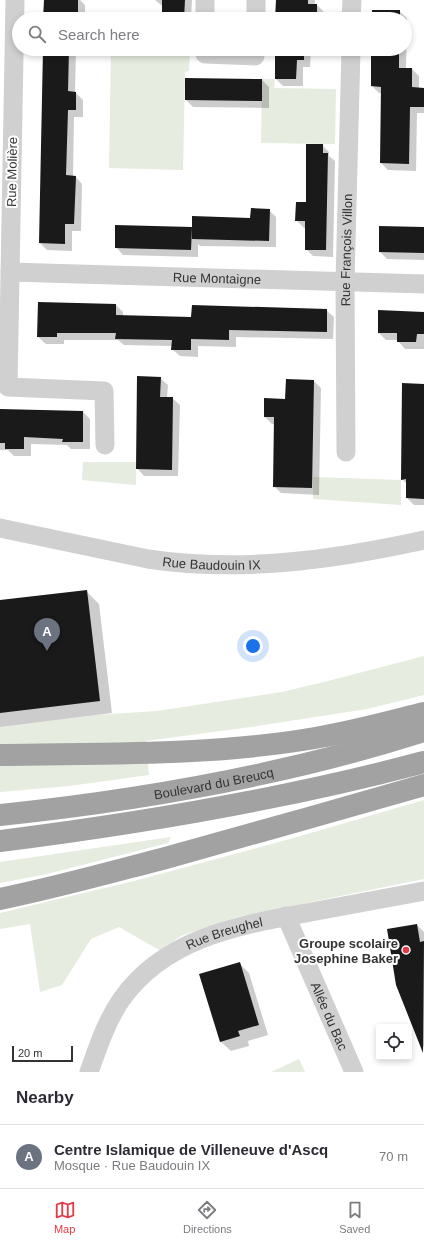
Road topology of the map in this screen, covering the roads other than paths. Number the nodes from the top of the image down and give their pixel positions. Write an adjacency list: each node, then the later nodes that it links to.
1 (15, 0): 5 (street, Rue Molière)
2 (205, 0): 6 (street)
3 (256, 0): 7 (street)
4 (352, 0): 8 (street)
5 (14, 12)
6 (205, 12)
7 (256, 12)
8 (351, 12)
9 (12, 42): 11 (street, Rue Molière)
10 (351, 56): 13 (street, Rue François Villon)
11 (7, 113): 12 (street, Rue Molière)
12 (10, 272): 13 (street, Rue Montaigne); 15 (street, Rue Molière)
13 (344, 282): 14 (street, Rue Montaigne); 16 (street, Rue François Villon)
14 (424, 284)
15 (105, 445)
16 (346, 452)
17 (0, 528): 18 (street, Rue Baudouin IX)
18 (424, 540)
19 (424, 713): 21 (highway)
20 (424, 731): 24 (highway, Boulevard du Breucq)
21 (0, 755)
22 (424, 762): 25 (highway, Boulevard du Breucq)
23 (424, 785): 27 (highway)
24 (0, 815)
25 (0, 841)
26 (424, 891): 28 (street, Rue Breughel)
27 (0, 899)
28 (286, 916): 29 (street, Rue Breughel); 30 (street, Allée du Bac)
29 (89, 1072)
30 (354, 1072)

